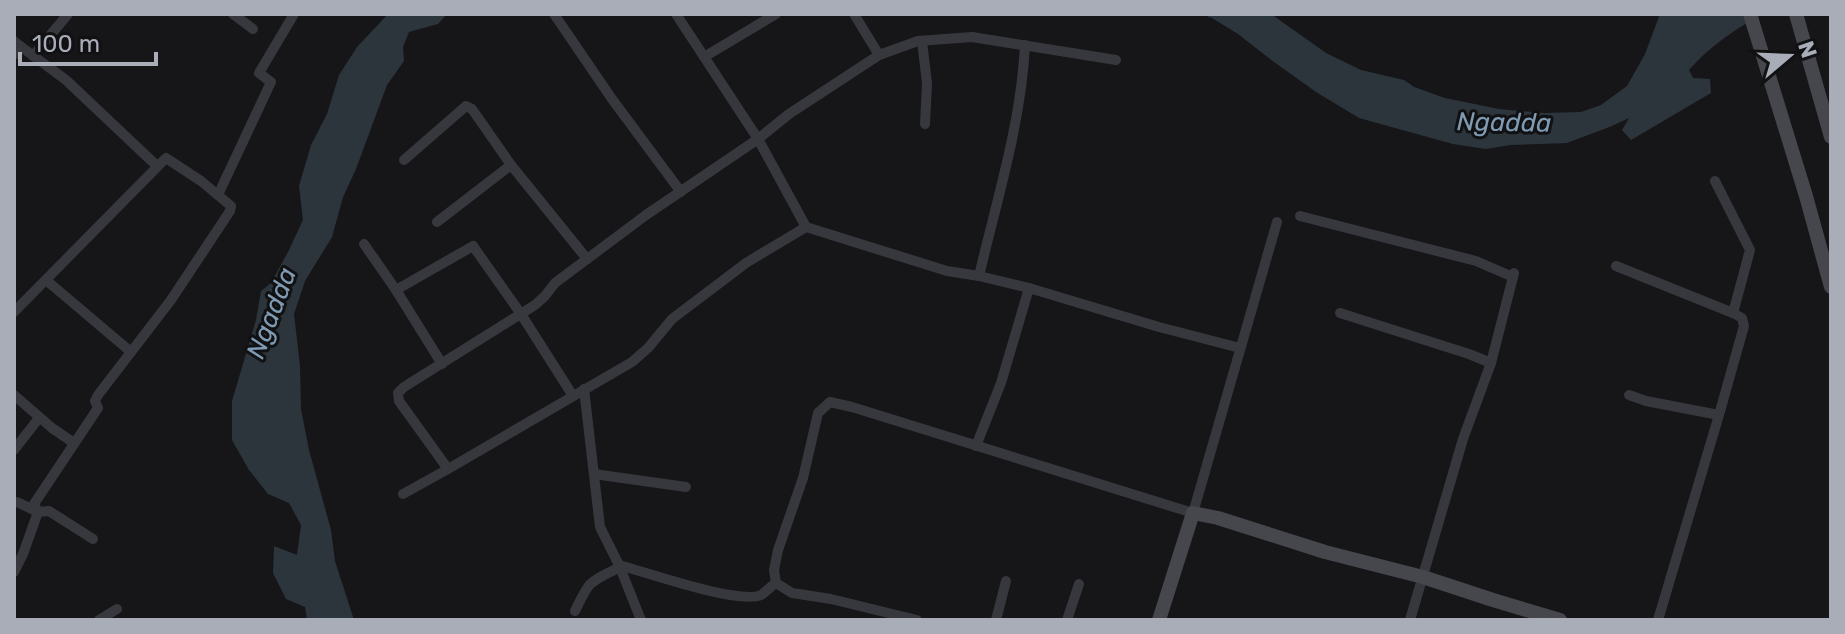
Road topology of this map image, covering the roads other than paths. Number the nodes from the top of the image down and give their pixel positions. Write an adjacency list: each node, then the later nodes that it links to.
1 (68, 14): 15 (street)
2 (233, 14): 10 (street)
3 (294, 14): 26 (street)
4 (554, 14): 25 (street)
5 (676, 14): 16 (street)
6 (776, 14): 16 (street)
7 (854, 14): 14 (street)
8 (1750, 14): 36 (street)
9 (1796, 14): 19 (street)
10 (253, 29)
11 (922, 41): 12 (street); 14 (street); 18 (street)
12 (1025, 45): 17 (street); 34 (street)
13 (16, 47): 15 (street)
14 (879, 55): 20 (street)
15 (33, 56): 23 (street)
16 (704, 57): 20 (street)
17 (1116, 60)
18 (925, 124)
19 (1831, 137)
20 (758, 139): 25 (street); 30 (street)
21 (404, 160): 22 (street)
22 (511, 165): 28 (street); 32 (street)
23 (157, 166): 26 (street); 35 (street)
24 (1715, 181): 41 (street)
25 (681, 192): 32 (street)
26 (218, 195): 44 (street)
27 (1300, 216): 45 (street)
28 (437, 222)
29 (1277, 222): 43 (street)
30 (806, 227): 34 (street); 47 (street)
31 (364, 244): 38 (street)
32 (587, 259): 42 (street)
33 (1616, 266): 41 (street)
34 (979, 276): 37 (street)
35 (46, 280): 39 (street); 44 (street)
36 (1831, 287)
37 (1029, 288): 43 (street); 54 (street)
38 (396, 290): 42 (street); 46 (street)
39 (14, 312)
40 (1340, 313): 45 (street)
41 (1733, 313): 51 (street)
42 (521, 314): 46 (street); 50 (street)
43 (1240, 348): 62 (street)
44 (131, 352): 53 (street)
45 (1491, 363): 68 (street)
46 (442, 364): 56 (street)
47 (584, 389): 50 (street); 57 (street)
48 (14, 395): 52 (street)
49 (1629, 395): 51 (street)
50 (573, 396): 56 (street)
51 (1719, 415): 82 (street)
52 (39, 418): 53 (street); 55 (street)
53 (74, 443): 61 (street)
54 (976, 446): 62 (street); 70 (street)
55 (14, 450)
56 (448, 469): 59 (street)
57 (594, 474): 58 (street); 66 (street)
58 (686, 487)
59 (403, 494)
60 (14, 502): 61 (street)
61 (38, 512): 63 (street); 65 (street)
62 (1193, 513): 68 (street); 79 (street)
63 (93, 539)
64 (14, 542): 65 (street)
65 (24, 550): 67 (street)
66 (619, 566): 70 (street); 73 (street); 75 (street)
67 (14, 572)
68 (1423, 577): 80 (street); 81 (street)
69 (1006, 581): 77 (street)
70 (776, 583): 76 (street)
71 (1079, 584): 78 (street)
72 (117, 609): 74 (street)
73 (575, 611)
74 (99, 620)
75 (641, 620)
76 (917, 620)
77 (996, 620)
78 (1067, 620)
79 (1159, 620)
80 (1410, 620)
81 (1560, 620)
82 (1658, 620)

